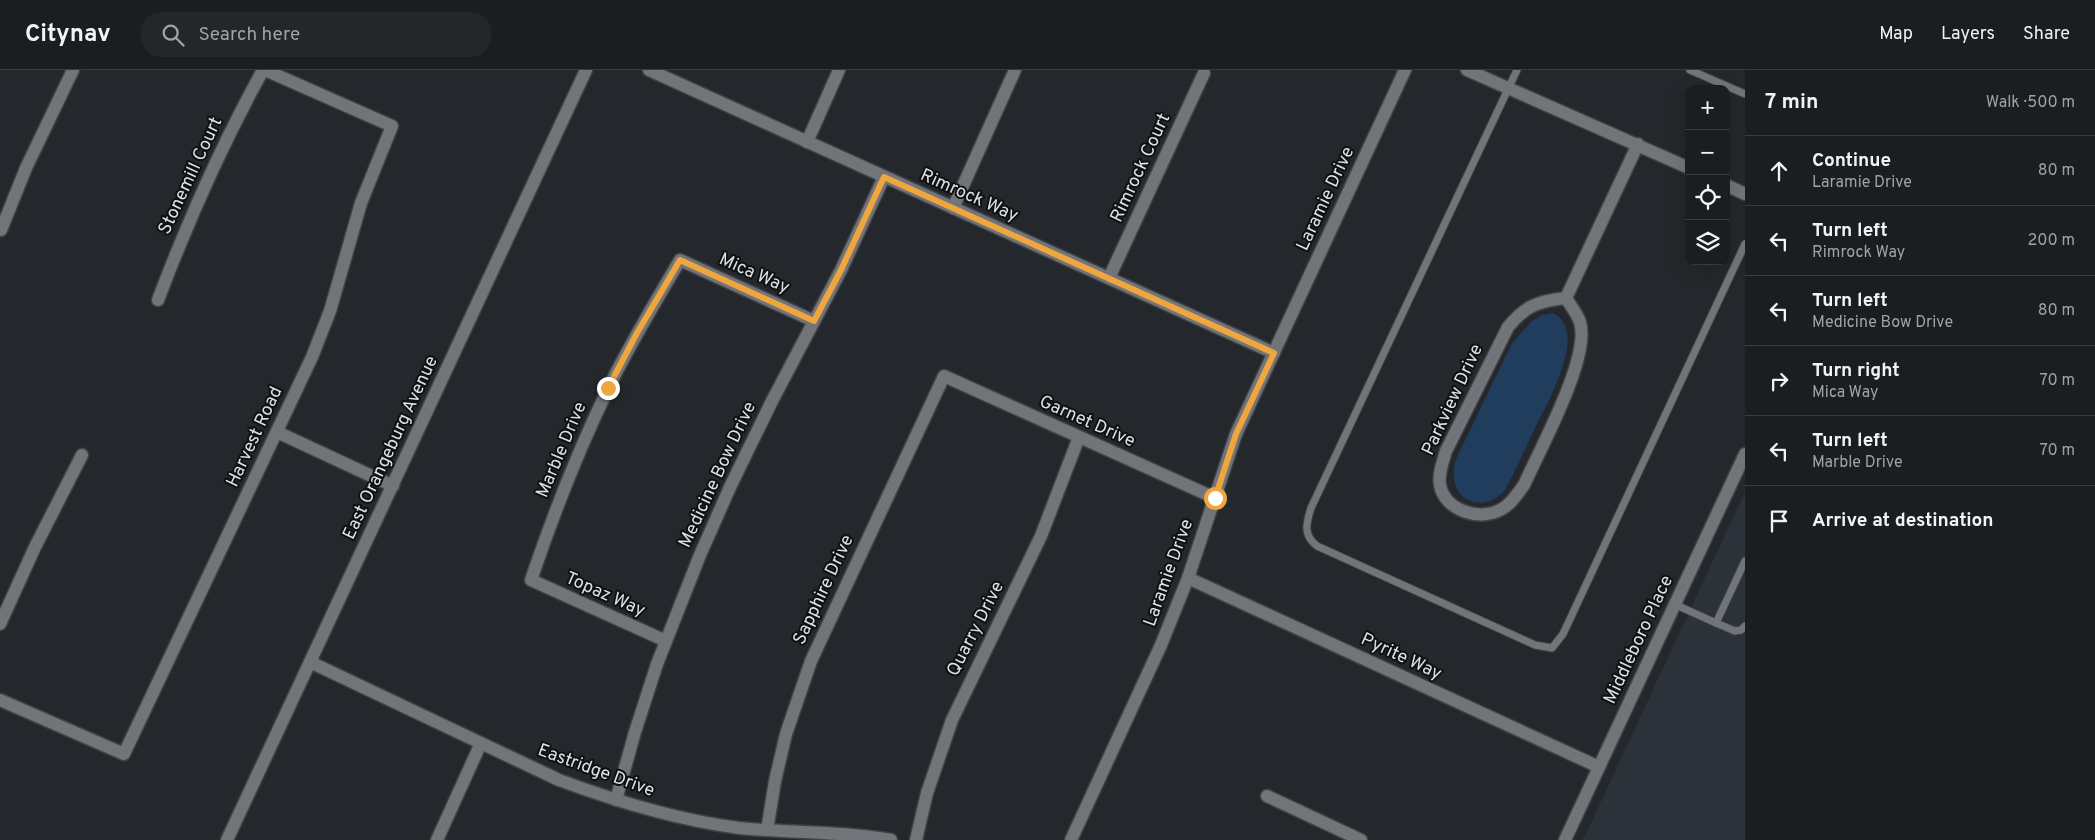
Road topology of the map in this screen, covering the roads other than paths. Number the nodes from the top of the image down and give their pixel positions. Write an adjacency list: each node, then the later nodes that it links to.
1 (73, 70): 21 (street)
2 (264, 70): 26 (street, Stonemill Court); 30 (street, Harvest Road)
3 (586, 70): 34 (street, East Orangeburg Avenue)
4 (649, 70): 14 (street, Rimrock Way)
5 (839, 70): 14 (street)
6 (1015, 70): 20 (street)
7 (1405, 70): 28 (street, Laramie Drive)
8 (1467, 70): 12 (street)
9 (1516, 70): 12 (lane)
10 (1690, 70): 13 (lane)
11 (1204, 73): 24 (street, Rimrock Court)
12 (1508, 88): 15 (street); 22 (lane)
13 (1745, 94)
14 (807, 142): 17 (street, Rimrock Way)
15 (1638, 144): 16 (street); 25 (street)
16 (1685, 166)
17 (884, 177): 20 (street, Rimrock Way); 27 (street, Medicine Bow Drive)
18 (1730, 187): 19 (street)
19 (1745, 194)
20 (953, 208): 24 (street, Rimrock Way)
21 (1, 230)
22 (1745, 244)
23 (680, 260): 27 (street, Mica Way); 38 (street, Marble Drive)
24 (1108, 278): 28 (street, Rimrock Way)
25 (1566, 298): 25 (street, Parkview Drive)
26 (158, 300)
27 (814, 321): 43 (street, Medicine Bow Drive)
28 (1274, 353): 35 (street, Laramie Drive)
29 (944, 376): 31 (street, Garnet Drive); 50 (street, Sapphire Drive)
30 (277, 432): 34 (street); 45 (street, Harvest Road)
31 (1079, 437): 35 (street, Garnet Drive); 54 (street, Quarry Drive)
32 (1745, 454): 39 (street, Middleboro Place)
33 (82, 455): 41 (street)
34 (393, 486): 44 (street, East Orangeburg Avenue)
35 (1215, 498): 37 (street, Laramie Drive)
36 (1745, 561): 40 (lane)
37 (1188, 578): 47 (street, Pyrite Way); 55 (street, Laramie Drive)
38 (531, 580): 43 (street, Topaz Way)
39 (1674, 604): 40 (lane); 47 (street, Middleboro Place)
40 (1716, 623): 42 (lane)
41 (0, 624)
42 (1745, 626)
43 (666, 641): 49 (street, Medicine Bow Drive)
44 (310, 662): 46 (street, Eastridge Drive); 51 (street, East Orangeburg Avenue)
45 (0, 700)
46 (481, 743): 49 (street, Eastridge Drive); 52 (street)
47 (1599, 767): 57 (street, Middleboro Place)
48 (1267, 796): 56 (street)
49 (616, 800): 50 (street, Eastridge Drive)
50 (767, 830): 53 (street, Eastridge Drive)
51 (227, 840)
52 (436, 840)
53 (891, 840)
54 (916, 840)
55 (1071, 840)
56 (1361, 840)
57 (1565, 840)

